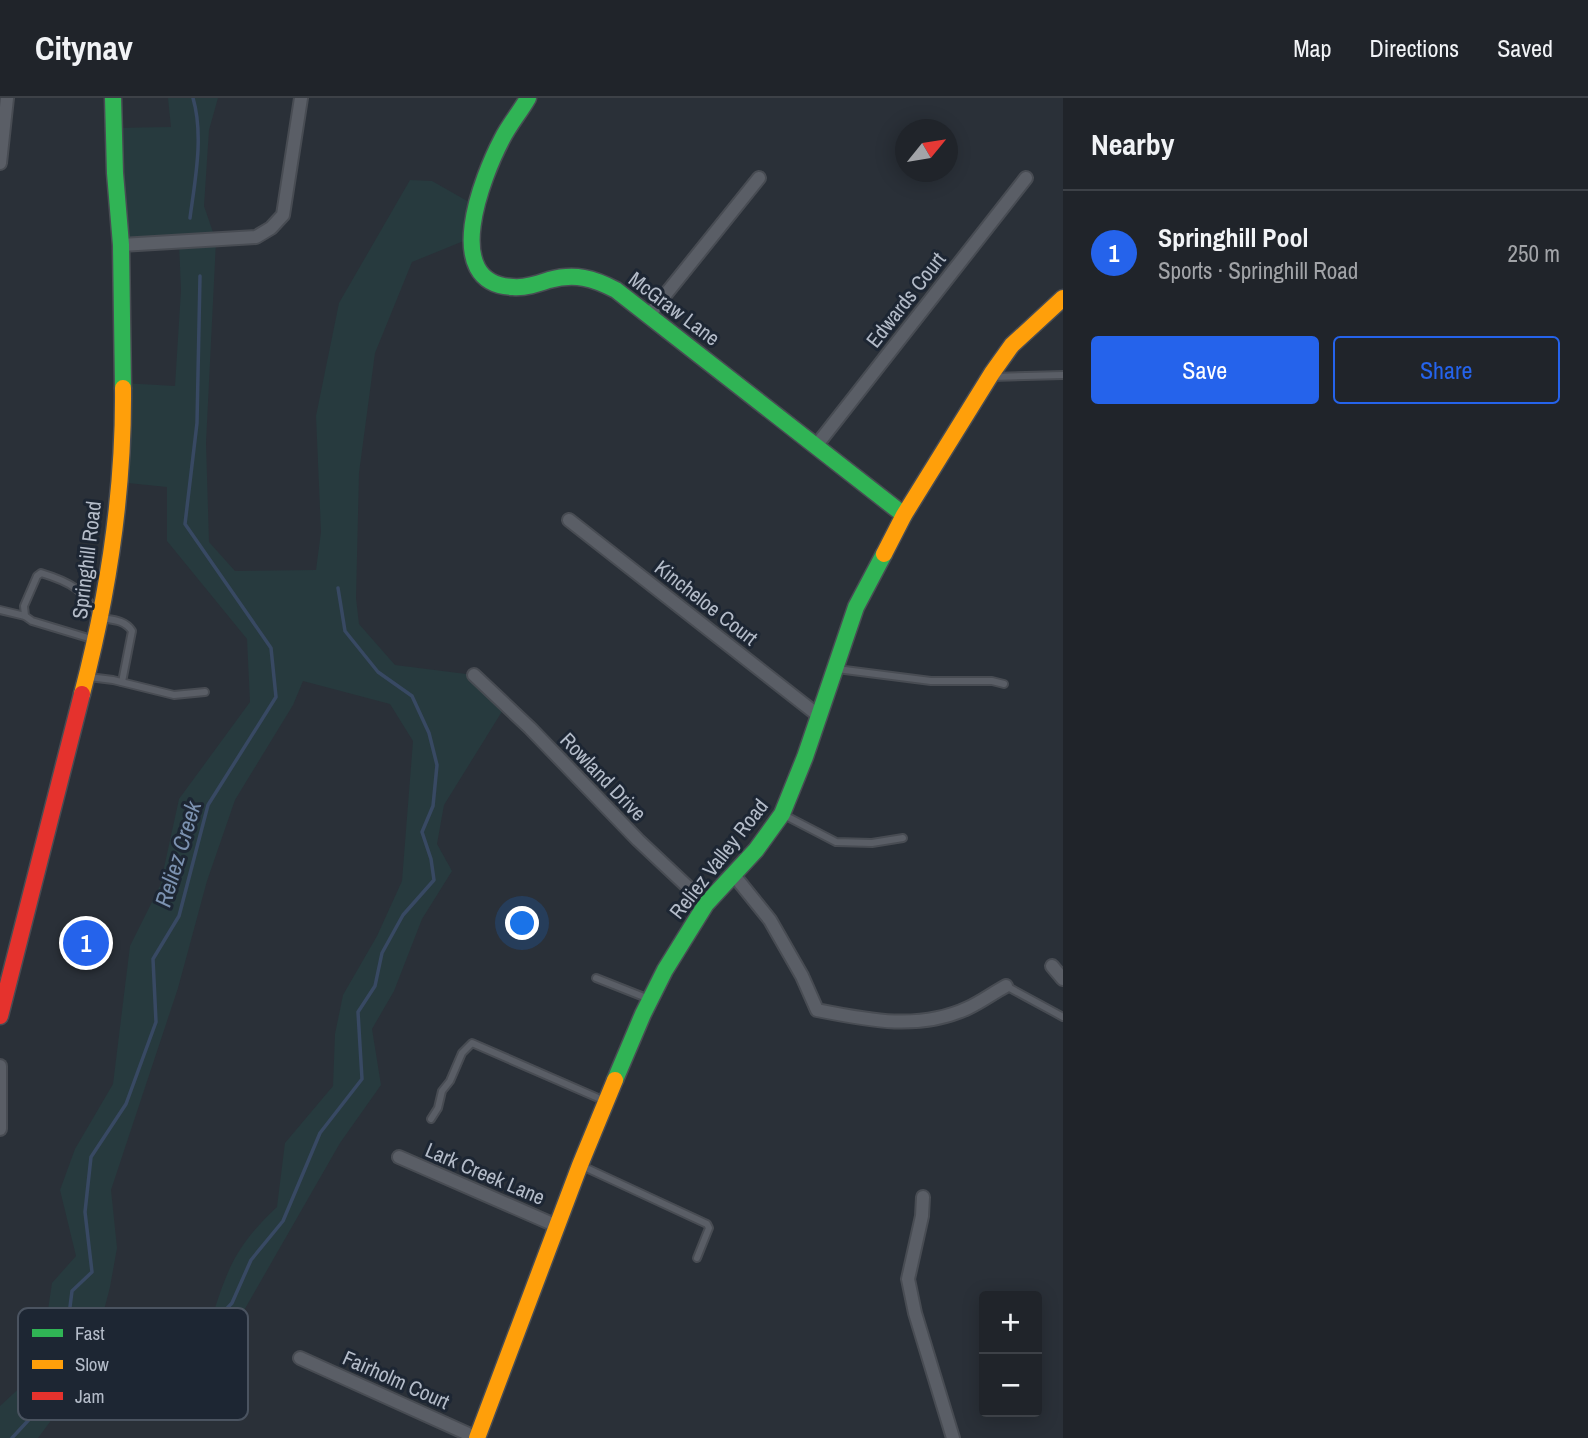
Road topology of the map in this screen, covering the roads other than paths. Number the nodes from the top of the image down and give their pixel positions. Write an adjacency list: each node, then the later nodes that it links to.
1 (7, 98): 5 (street)
2 (113, 98): 8 (street, Springhill Road)
3 (300, 98): 8 (street)
4 (528, 98): 10 (street, McGraw Lane)
5 (0, 163)
6 (1026, 177): 13 (street, Edwards Court)
7 (759, 178): 10 (street)
8 (121, 245): 18 (street, Springhill Road)
9 (1063, 298): 12 (street, Reliez Valley Road)
10 (649, 315): 13 (street, McGraw Lane)
11 (1063, 375): 12 (lane)
12 (990, 377): 14 (street, Reliez Valley Road)
13 (816, 446): 14 (street, McGraw Lane)
14 (904, 515): 20 (street, Reliez Valley Road)
15 (569, 520): 26 (street, Kincheloe Court)
16 (0, 610): 17 (lane)
17 (25, 616): 18 (lane); 19 (lane)
18 (101, 618): 19 (street, Springhill Road); 23 (lane)
19 (97, 640): 22 (street, Springhill Road)
20 (835, 668): 24 (lane); 26 (street, Reliez Valley Road)
21 (474, 675): 30 (street, Rowland Drive)
22 (87, 677): 23 (lane); 36 (street, Springhill Road)
23 (122, 682): 25 (lane)
24 (1004, 684)
25 (205, 692)
26 (818, 716): 27 (street, Reliez Valley Road)
27 (782, 814): 28 (lane); 29 (street, Reliez Valley Road)
28 (903, 838)
29 (733, 874): 30 (street, Reliez Valley Road); 34 (street)
30 (706, 904): 35 (street, Reliez Valley Road)
31 (1052, 966): 33 (street)
32 (596, 978): 35 (lane)
33 (1063, 979)
34 (1006, 986): 37 (lane)
35 (650, 999): 40 (street, Reliez Valley Road)
36 (0, 1016)
37 (1063, 1017)
38 (0, 1066): 39 (street)
39 (0, 1079): 42 (street)
40 (607, 1101): 41 (lane); 44 (street, Reliez Valley Road)
41 (431, 1119)
42 (0, 1129)
43 (399, 1157): 46 (street, Lark Creek Lane)
44 (580, 1165): 46 (street, Reliez Valley Road); 47 (lane)
45 (923, 1197): 50 (street)
46 (556, 1226): 49 (street, Reliez Valley Road)
47 (696, 1258)
48 (300, 1358): 49 (street, Fairholm Court)
49 (477, 1438)
50 (953, 1438)

